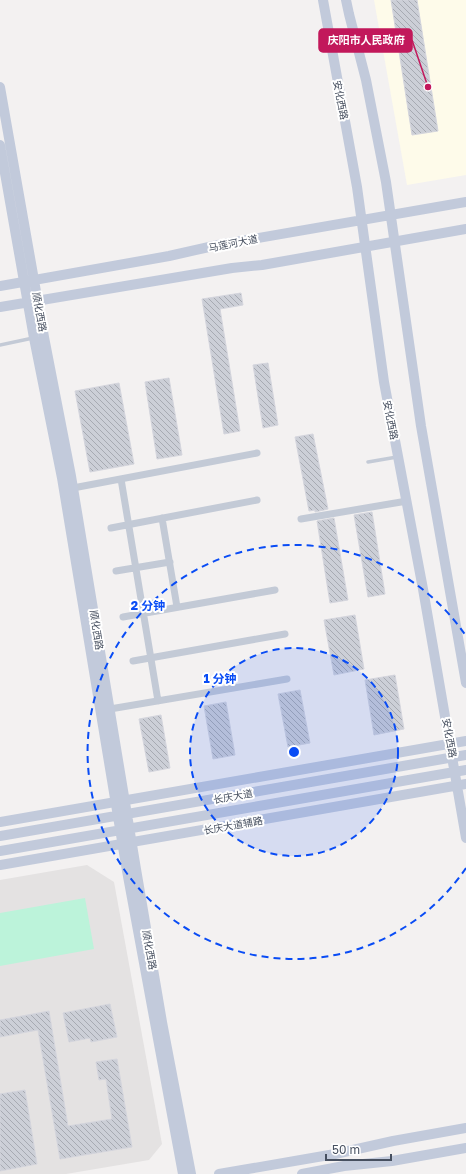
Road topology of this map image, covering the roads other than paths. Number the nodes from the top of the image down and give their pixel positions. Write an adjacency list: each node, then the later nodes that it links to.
1 (323, 0): 7 (main road, 安化西路)
2 (346, 0): 6 (main road)
3 (0, 87): 11 (main road, 顺化西路)
4 (0, 145): 11 (main road, 顺化西路)
5 (466, 202): 6 (main road, 马莲河大道)
6 (391, 215): 7 (main road, 马莲河大道); 9 (main road)
7 (362, 220): 10 (main road, 安化西路); 11 (main road, 马莲河大道)
8 (466, 229): 9 (main road)
9 (395, 242): 10 (main road); 39 (main road)
10 (366, 247): 13 (main road); 18 (main road, 安化西路)
11 (30, 281): 12 (main road, 马莲河大道); 13 (main road, 顺化西路)
12 (0, 286)
13 (33, 301): 14 (main road); 15 (main road, 顺化西路); 21 (main road, 顺化西路)
14 (0, 307)
15 (34, 338): 16 (lane); 49 (main road, 顺化西路)
16 (0, 345)
17 (257, 453): 20 (street)
18 (398, 457): 19 (lane); 23 (main road, 安化西路)
19 (368, 462)
20 (121, 480): 21 (street); 26 (street)
21 (73, 488): 41 (main road, 顺化西路)
22 (257, 500): 24 (street)
23 (407, 501): 25 (street); 43 (main road, 安化西路)
24 (162, 518): 26 (street); 28 (street)
25 (301, 519)
26 (128, 524): 27 (street); 29 (street)
27 (111, 528)
28 (170, 562): 29 (street); 32 (street)
29 (136, 568): 30 (street); 33 (street)
30 (116, 571)
31 (275, 590): 32 (street)
32 (177, 608): 33 (street)
33 (143, 614): 34 (street); 36 (street)
34 (123, 617)
35 (285, 634): 36 (street)
36 (151, 658): 37 (street); 40 (street)
37 (133, 661)
38 (287, 679): 40 (street)
39 (466, 683)
40 (158, 701): 41 (street)
41 (110, 709): 49 (main road, 顺化西路)
42 (466, 741): 43 (main road)
43 (450, 744): 45 (main road, 安化西路); 49 (main road)
44 (466, 755): 45 (main road, 长庆大道)
45 (453, 757): 47 (main road, 安化西路); 50 (main road, 长庆大道)
46 (466, 770): 47 (main road, 长庆大道)
47 (455, 772): 48 (main road, 安化西路); 52 (main road, 长庆大道)
48 (462, 785): 54 (main road, 安化西路); 55 (main road, 长庆大道辅路)
49 (120, 801): 50 (main road, 顺化西路); 51 (main road)
50 (123, 815): 52 (main road, 顺化西路); 53 (main road, 长庆大道)
51 (0, 822)
52 (125, 829): 55 (main road, 顺化西路); 56 (main road, 长庆大道)
53 (0, 836)
54 (466, 838)
55 (127, 843): 57 (main road, 长庆大道辅路); 60 (main road, 顺化西路); 61 (main road, 顺化西路)
56 (0, 851)
57 (0, 865)
58 (466, 1128): 62 (main road)
59 (466, 1148): 63 (main road)
60 (183, 1174)
61 (192, 1174)
62 (219, 1174)
63 (302, 1174)

